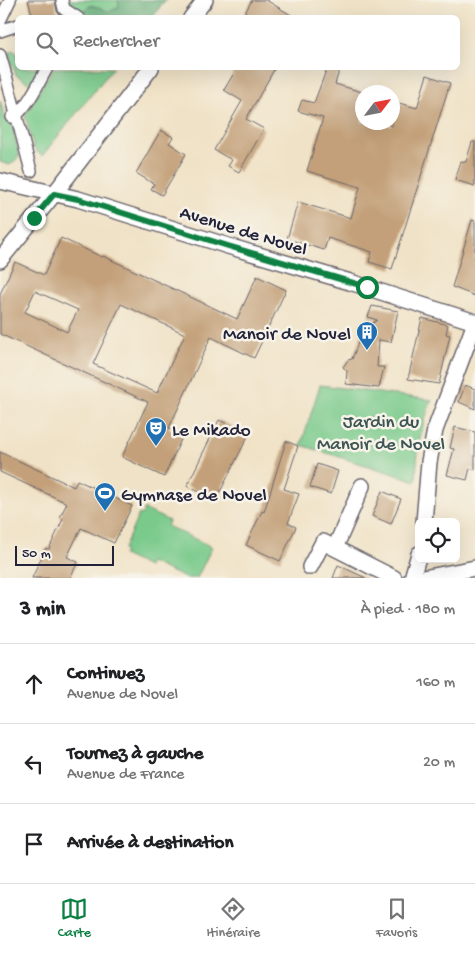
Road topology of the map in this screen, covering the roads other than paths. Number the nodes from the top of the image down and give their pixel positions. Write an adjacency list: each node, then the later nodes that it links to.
1 (10, 0): 6 (street)
2 (62, 0): 4 (street)
3 (205, 0): 5 (street)
4 (73, 15)
5 (193, 15)
6 (0, 21)
7 (15, 26): 8 (street)
8 (0, 31)
9 (0, 55): 12 (street)
10 (46, 70): 12 (street)
11 (149, 70): 15 (street)
12 (13, 117): 13 (street)
13 (31, 171)
14 (0, 180): 15 (street, Avenue de Novel)
15 (54, 194): 16 (street); 17 (street, Avenue de Novel)
16 (0, 260)
17 (475, 323): 19 (street)
18 (362, 486): 20 (street)
19 (424, 518)
20 (335, 548): 22 (street); 24 (street)
21 (418, 563): 25 (street)
22 (310, 567)
23 (475, 568): 25 (street)
24 (394, 578)
25 (417, 578)

